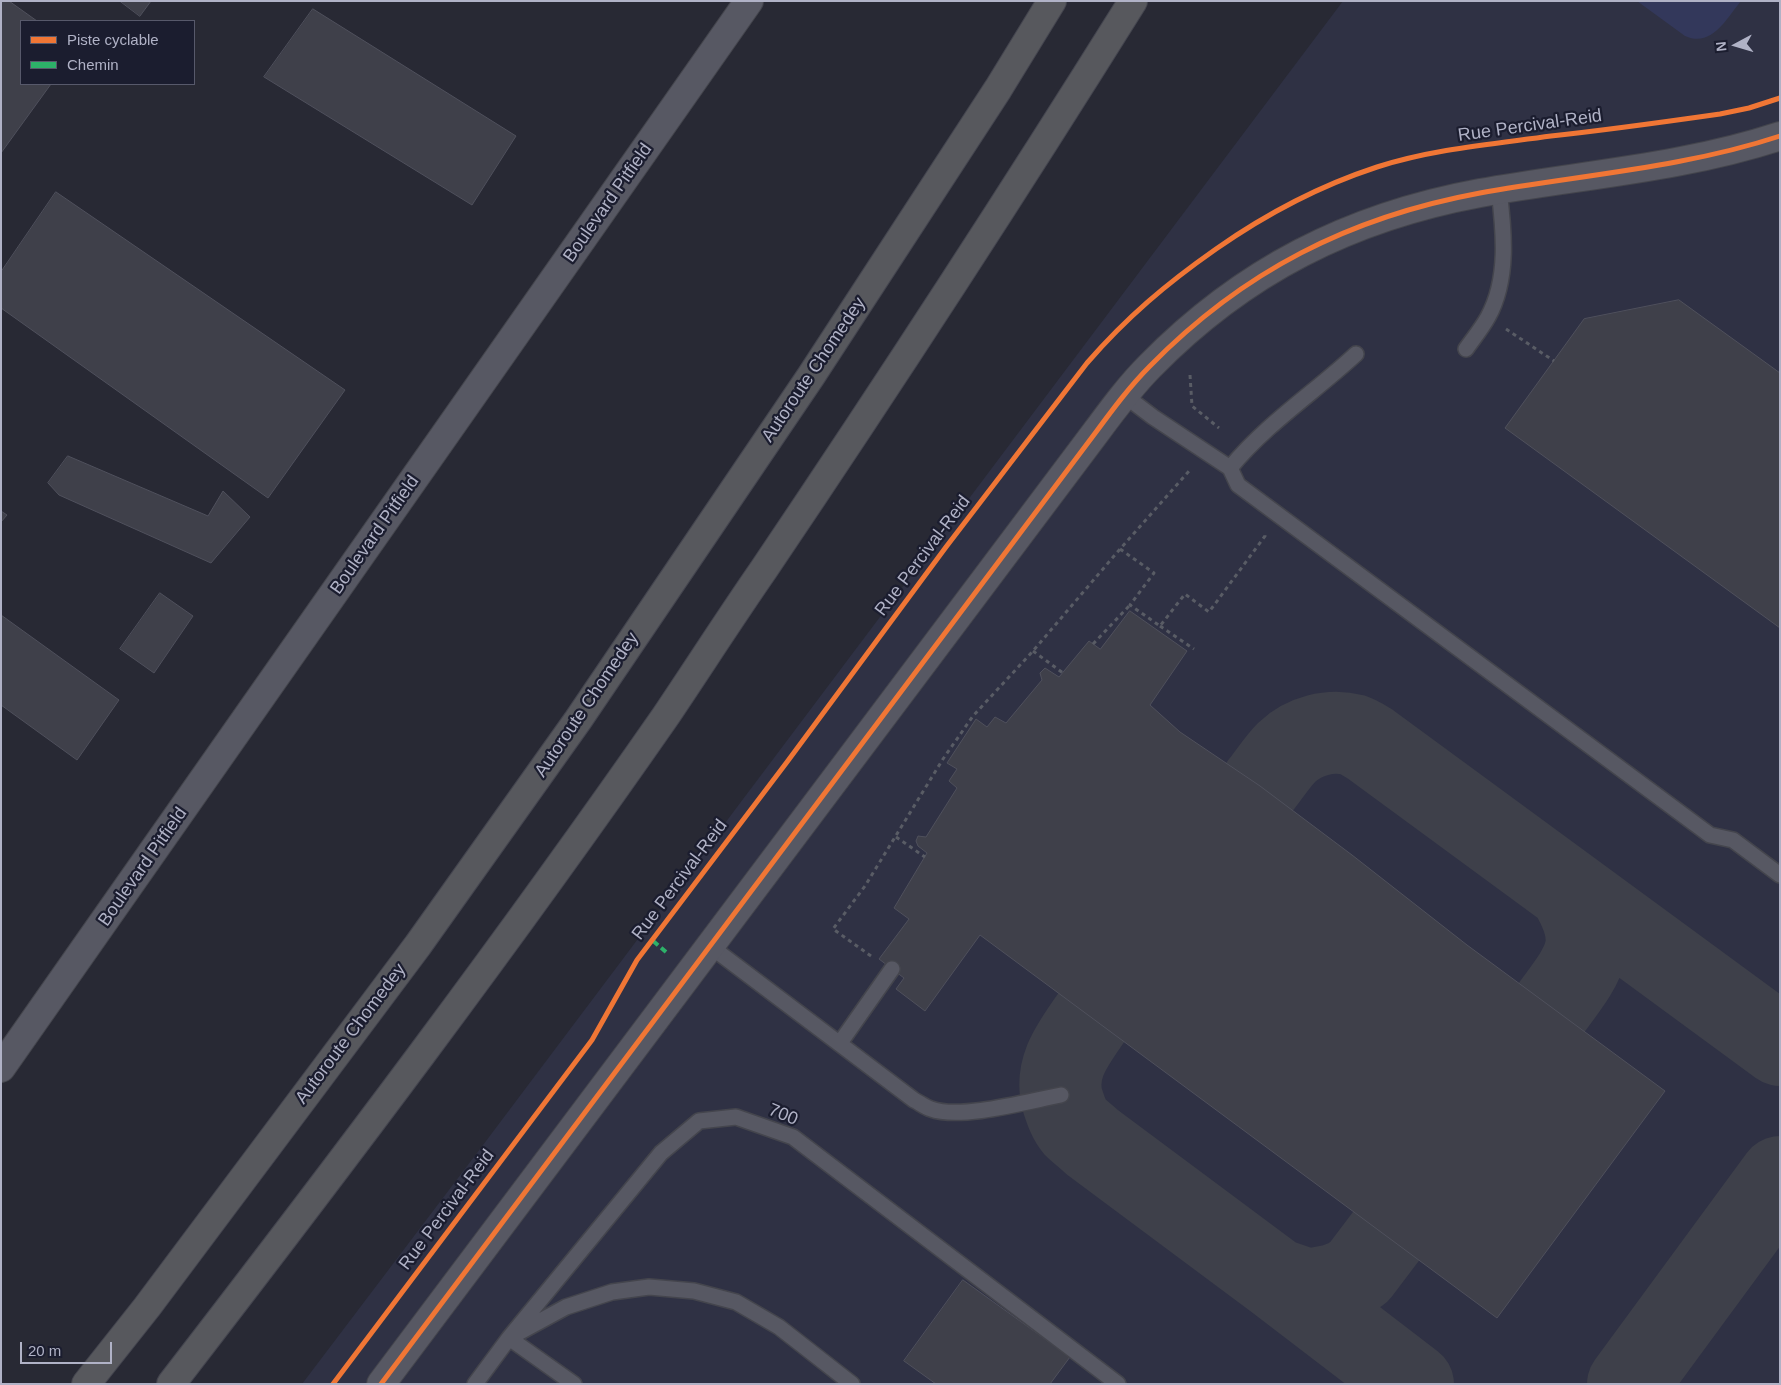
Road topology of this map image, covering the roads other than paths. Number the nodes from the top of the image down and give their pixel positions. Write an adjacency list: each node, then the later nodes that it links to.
1 (749, 1): 16 (street, Boulevard Pitfield)
2 (1052, 1): 19 (highway, Autoroute Chomedey)
3 (1133, 1): 20 (highway)
4 (1780, 136): 6 (street)
5 (1780, 152): 6 (street)
6 (1691, 160): 7 (street)
7 (1499, 190): 8 (lane); 10 (street)
8 (1466, 349)
9 (1356, 354): 11 (lane)
10 (1124, 395): 11 (lane); 13 (street)
11 (1230, 468): 12 (lane)
12 (1780, 875)
13 (710, 946): 15 (lane); 21 (street)
14 (892, 969): 15 (lane)
15 (840, 1043): 17 (lane)
16 (1, 1068)
17 (1061, 1095)
18 (509, 1338): 22 (lane, 700); 23 (lane); 24 (lane); 25 (lane, 700)
19 (86, 1384)
20 (171, 1384)
21 (381, 1384)
22 (475, 1384)
23 (574, 1384)
24 (852, 1384)
25 (1118, 1384)

